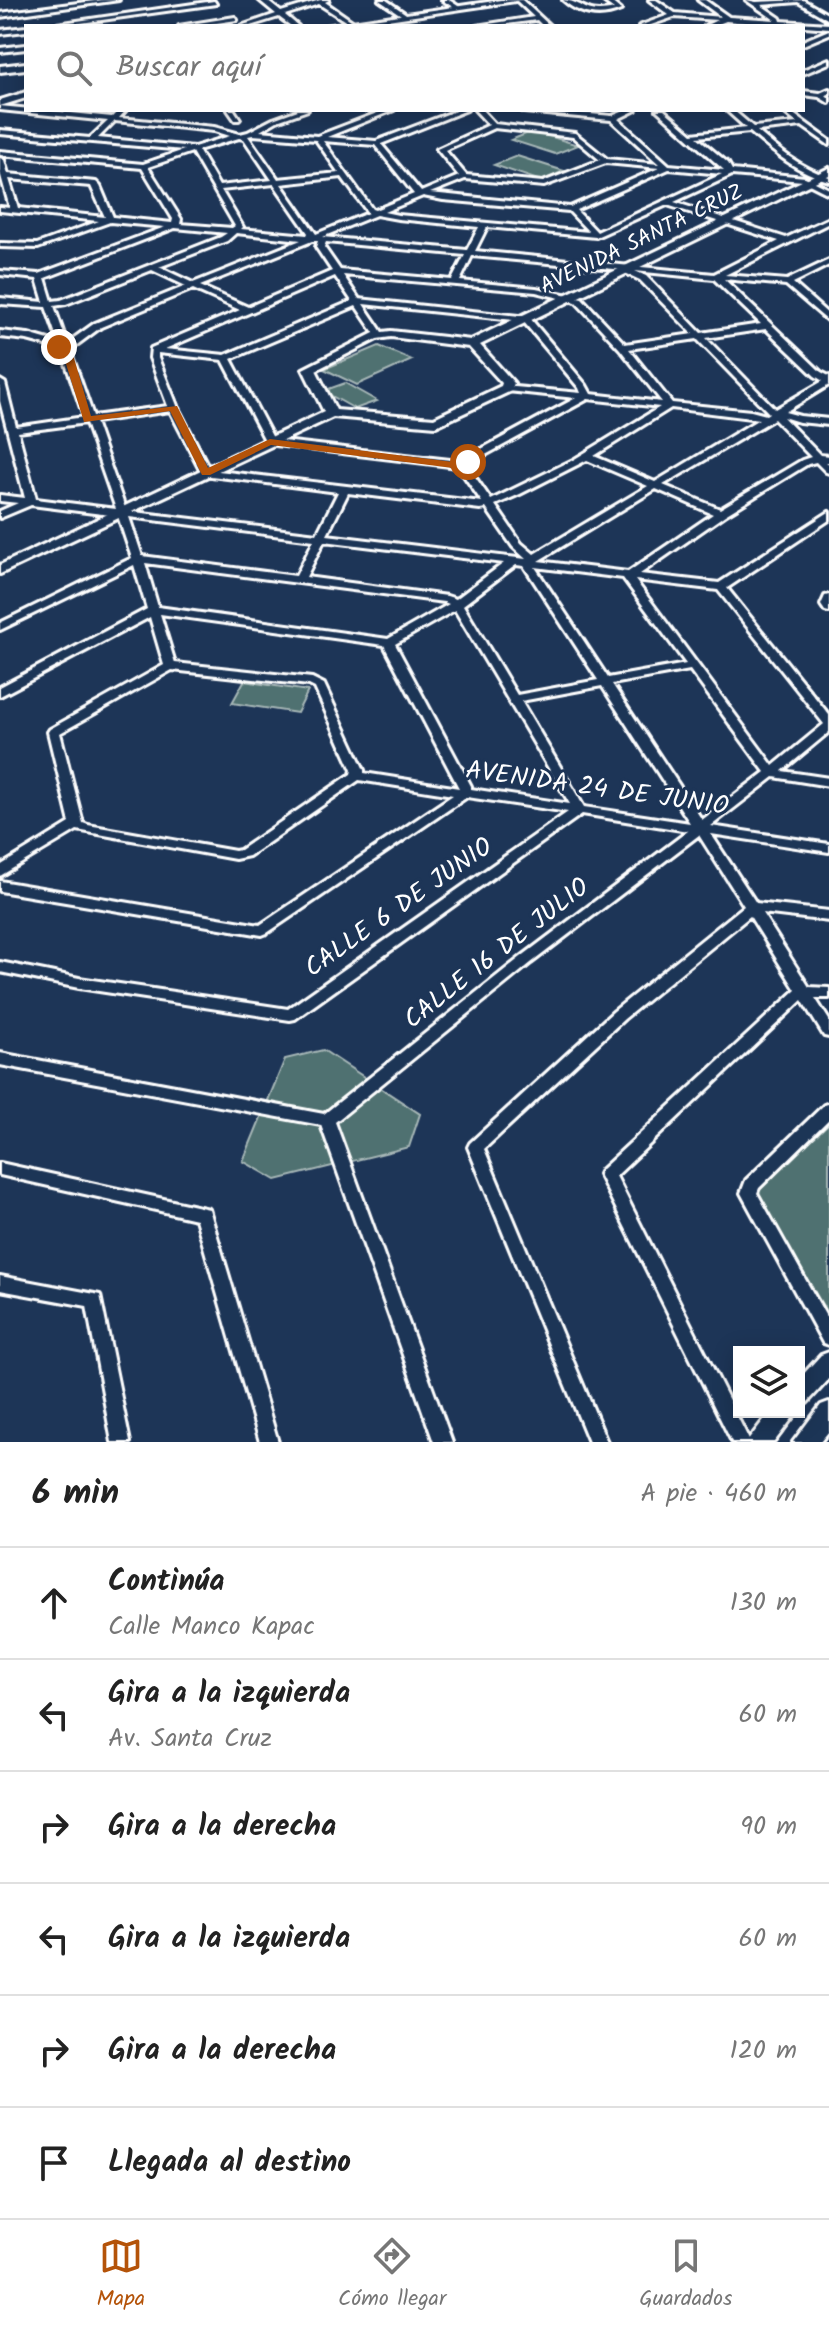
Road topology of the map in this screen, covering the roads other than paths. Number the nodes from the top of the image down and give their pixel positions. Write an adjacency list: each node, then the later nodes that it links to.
1 (68, 0): 15 (street)
2 (116, 0): 15 (street)
3 (262, 0): 21 (street)
4 (382, 0): 24 (street)
5 (445, 0): 17 (street)
6 (513, 0): 17 (street); 25 (street)
7 (566, 0): 8 (street)
8 (605, 0)
9 (652, 0): 22 (street)
10 (701, 0): 26 (street)
11 (799, 0): 14 (street); 19 (street)
12 (323, 1): 21 (street); 31 (street)
13 (212, 2): 23 (street); 28 (street)
14 (753, 2): 44 (street)
15 (75, 6): 16 (street)
16 (58, 8): 20 (street); 30 (street)
17 (458, 8): 24 (street)
18 (829, 12): 19 (street)
19 (820, 13): 27 (street)
20 (0, 15)
21 (280, 15): 36 (street); 37 (street)
22 (673, 15): 26 (street); 42 (street)
23 (123, 16): 30 (street); 33 (street)
24 (406, 16): 29 (street)
25 (538, 18): 40 (street); 41 (street)
26 (727, 18): 43 (street); 44 (street)
27 (829, 18)
28 (235, 19): 34 (street); 35 (street)
29 (378, 20): 31 (street); 39 (street)
30 (75, 22): 32 (street)
31 (352, 23): 38 (street)
32 (60, 24)
33 (131, 24)
34 (197, 24)
35 (242, 24)
36 (251, 24)
37 (292, 24)
38 (344, 24)
39 (385, 24)
40 (494, 24)
41 (545, 24)
42 (648, 24)
43 (713, 24)
44 (777, 24)
45 (805, 25): 46 (street)
46 (829, 26)
47 (24, 29): 48 (street)
48 (0, 32)
49 (829, 32): 50 (street)
50 (805, 42)
51 (24, 47): 52 (street)
52 (0, 50)
53 (0, 60): 58 (street)
54 (829, 61): 57 (street)
55 (805, 63): 57 (street)
56 (24, 66): 58 (street)
57 (816, 66): 59 (street)
58 (4, 69)
59 (805, 71)
60 (825, 93): 62 (street)
61 (24, 98): 63 (street)
62 (829, 101)
63 (0, 104): 64 (street)
64 (24, 108)
65 (52, 112): 79 (street)
66 (121, 112): 79 (street)
67 (232, 112): 78 (street)
68 (299, 112): 84 (street)
69 (382, 112): 87 (street)
70 (459, 112): 89 (street)
71 (480, 112): 81 (street)
72 (546, 112): 77 (street)
73 (628, 112): 77 (street)
74 (662, 112): 86 (street)
75 (731, 112): 82 (street)
76 (787, 112): 80 (street)
77 (613, 118): 96 (street)
78 (237, 119)
79 (111, 121): 85 (street); 88 (street)
80 (803, 124): 82 (street); 90 (street)
81 (493, 126): 94 (street); 101 (street)
82 (752, 129): 86 (street); 102 (street)
83 (0, 132): 88 (street)
84 (254, 133): 85 (street); 87 (street)
85 (242, 136): 91 (street); 103 (street)
86 (691, 136): 98 (street)
87 (318, 138): 89 (street); 99 (street)
88 (92, 140): 91 (street)
89 (377, 143): 106 (street)
90 (829, 143)
91 (194, 149): 95 (street); 104 (street)
92 (0, 153): 95 (street)
93 (0, 160): 100 (street)
94 (605, 161): 96 (street); 101 (street)
95 (144, 166): 115 (street)
96 (667, 167): 98 (street); 109 (street)
97 (829, 171): 102 (street, AVENIDA SANTA CRUZ)
98 (730, 173): 102 (street); 107 (street)
99 (342, 175): 103 (street); 111 (street)
100 (5, 176): 110 (street); 112 (street)
101 (464, 177): 106 (street)
102 (819, 178): 105 (street); 114 (street, AVENIDA SANTA CRUZ)
103 (278, 182): 104 (street); 119 (street)
104 (218, 188): 117 (street)
105 (829, 192)
106 (421, 195): 109 (street); 111 (street)
107 (669, 203): 114 (street); 118 (street)
108 (0, 209): 110 (street)
109 (571, 209): 118 (street)
110 (15, 210): 112 (street)
111 (374, 213): 116 (street); 119 (street)
112 (110, 219): 115 (street); 121 (street)
113 (829, 220): 120 (street)
114 (724, 221): 120 (street); 125 (street, AVENIDA SANTA CRUZ)
115 (176, 224): 117 (street); 129 (street)
116 (484, 225): 118 (street); 122 (street)
117 (238, 230): 119 (street); 124 (street)
118 (596, 235)
119 (316, 239): 122 (street); 126 (street); 132 (street)
120 (786, 241): 128 (street)
121 (0, 245)
122 (471, 253): 125 (street); 130 (street)
123 (829, 262): 131 (street)
124 (152, 267): 132 (street); 136 (street)
125 (629, 269): 128 (street); 133 (street, AVENIDA SANTA CRUZ); 143 (street)
126 (337, 272): 130 (street); 135 (street); 137 (street)
127 (0, 273): 129 (street)
128 (716, 276): 131 (street); 140 (street)
129 (40, 277): 136 (street)
130 (455, 282): 133 (street)
131 (788, 283): 139 (street)
132 (194, 286): 137 (street); 146 (street)
133 (571, 297): 138 (street, AVENIDA SANTA CRUZ); 145 (street)
134 (0, 301): 136 (street)
135 (359, 301): 138 (street); 142 (street); 148 (street)
136 (50, 305): 146 (street)
137 (247, 310): 147 (street)
138 (526, 319): 144 (street, AVENIDA SANTA CRUZ); 152 (street)
139 (829, 319)
140 (768, 326): 143 (street); 149 (street)
141 (0, 334): 146 (street)
142 (380, 335): 144 (street); 155 (street)
143 (700, 337): 145 (street); 156 (street)
144 (473, 344): 151 (street)
145 (623, 347): 153 (street)
146 (66, 348): 157 (street)
147 (154, 350): 148 (street); 154 (street)
148 (226, 358): 160 (street)
149 (829, 381): 156 (street)
150 (0, 383): 159 (street)
151 (507, 388): 152 (street); 155 (street)
152 (587, 396): 153 (street); 163 (street)
153 (669, 405): 156 (street); 161 (street)
154 (173, 408): 157 (street); 165 (street)
155 (331, 413): 160 (street)
156 (775, 416): 158 (street); 162 (street); 166 (street)
157 (87, 420): 159 (street); 171 (street)
158 (829, 422)
159 (13, 430): 169 (street)
160 (270, 442): 163 (street); 165 (street)
161 (586, 456): 166 (street); 170 (street)
162 (823, 459): 164 (street); 172 (street)
163 (461, 464): 170 (street)
164 (829, 470)
165 (206, 473): 167 (street); 171 (street)
166 (655, 485): 172 (street); 177 (street)
167 (344, 490): 170 (street); 175 (street)
168 (0, 498): 169 (street)
169 (31, 501): 171 (street); 173 (street)
170 (488, 506): 177 (street)
171 (122, 511): 175 (street); 176 (street); 179 (street)
172 (721, 513): 180 (street)
173 (0, 515)
174 (829, 515): 182 (street)
175 (322, 536): 178 (street); 181 (street)
176 (138, 559): 181 (street); 186 (street); 187 (street)
177 (530, 561): 178 (street); 180 (street); 191 (street)
178 (513, 562): 184 (street)
179 (0, 570)
180 (628, 577): 182 (street); 190 (street)
181 (299, 580): 184 (street)
182 (721, 587): 194 (street)
183 (829, 598): 185 (street)
184 (457, 604): 188 (street); 193 (street)
185 (829, 609)
186 (154, 610): 188 (street); 189 (street); 192 (street)
187 (1, 626)
188 (389, 643): 198 (street)
189 (170, 666): 196 (street); 200 (street)
190 (691, 666): 191 (street); 195 (street)
191 (606, 683): 193 (street); 201 (street)
192 (0, 692)
193 (515, 699): 199 (street)
194 (829, 724): 195 (street, CALLE 16 DE JULIO)
195 (772, 773): 197 (street); 201 (street, CALLE 16 DE JULIO)
196 (357, 776): 198 (street, AVENIDA 24 DE JUNIO); 200 (street)
197 (829, 782)
198 (464, 793): 199 (street, AVENIDA 24 DE JUNIO); 204 (street)
199 (580, 810): 201 (street, AVENIDA 24 DE JUNIO); 207 (street, CALLE 6 DE JUNIO)
200 (77, 825): 203 (street)
201 (698, 828): 202 (street, AVENIDA 24 DE JUNIO); 205 (street); 213 (street, CALLE 16 DE JULIO)
202 (829, 848)
203 (0, 872)
204 (0, 886)
205 (752, 907): 206 (street); 208 (street); 224 (street)
206 (829, 916)
207 (0, 967)
208 (802, 992): 209 (street); 210 (street); 225 (street)
209 (829, 993)
210 (829, 1032)
211 (0, 1059): 213 (street)
212 (829, 1109): 216 (street)
213 (327, 1120): 223 (street)
214 (0, 1169): 222 (street)
215 (0, 1283): 221 (street)
216 (829, 1338)
217 (829, 1362): 218 (street)
218 (805, 1389)
219 (829, 1413): 227 (street)
220 (780, 1418): 226 (street)
221 (121, 1442)
222 (269, 1442)
223 (443, 1442)
224 (598, 1442)
225 (741, 1442)
226 (759, 1442)
227 (805, 1442)

